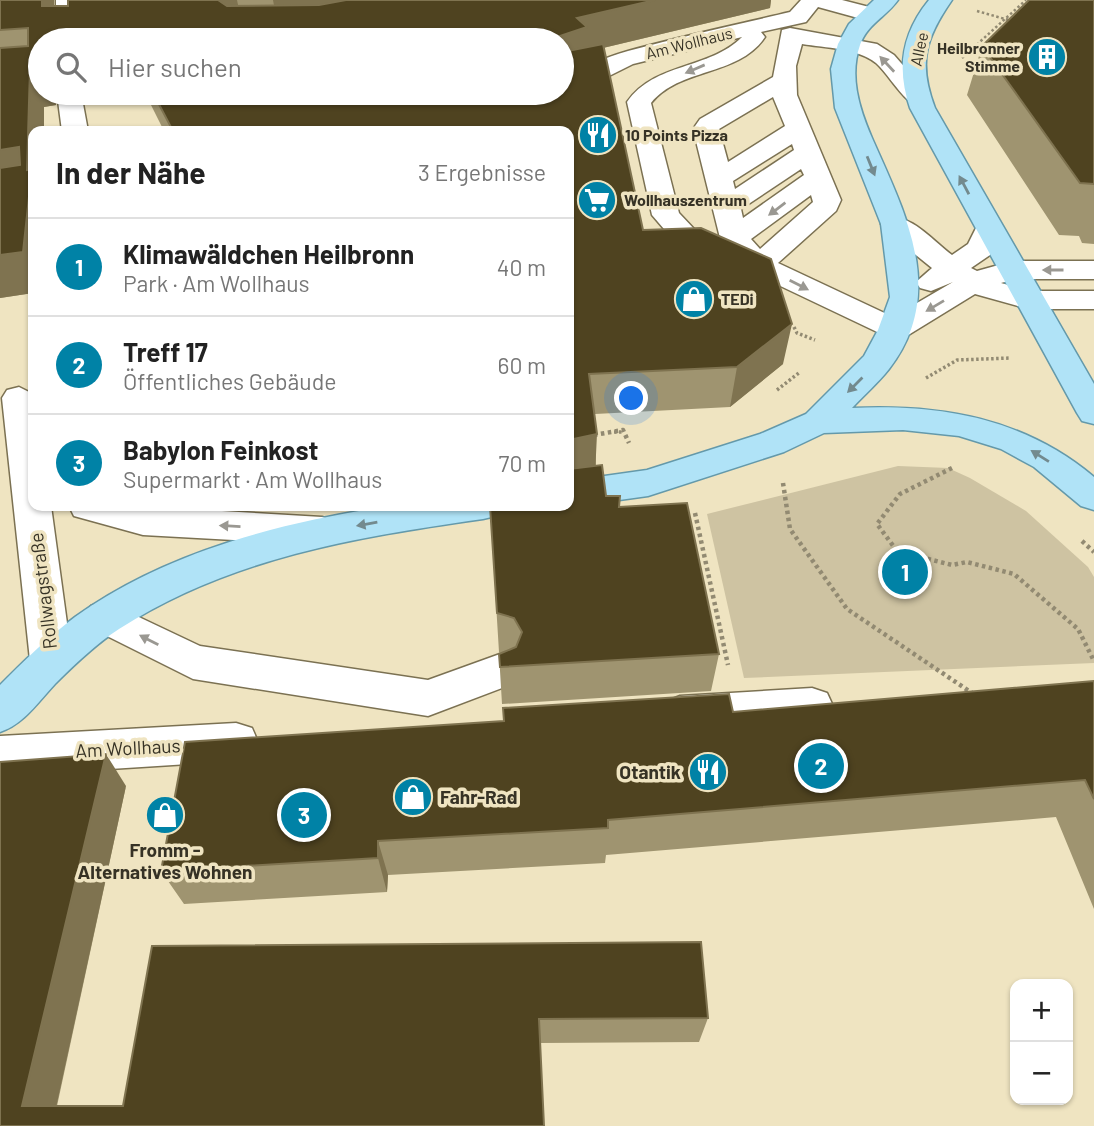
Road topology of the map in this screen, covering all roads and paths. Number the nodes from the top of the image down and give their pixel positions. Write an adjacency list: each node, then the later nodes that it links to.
1 (67, 0): 9 (street)
2 (815, 0): 6 (street); 13 (street, Am Wollhaus)
3 (887, 0): 6 (main road)
4 (940, 0): 7 (path); 15 (main road, Allee)
5 (1026, 0): 7 (path)
6 (869, 14): 11 (main road)
7 (1007, 19): 8 (path); 12 (path)
8 (1019, 23)
9 (67, 28)
10 (754, 37): 26 (street, one-way to 26)
11 (849, 44): 14 (street); 15 (street, one-way to 11); 23 (main road, one-way to 23)
12 (962, 58)
13 (574, 77)
14 (786, 92): 18 (street); 20 (street); 21 (street)
15 (917, 94): 24 (main road, Allee, one-way to 15)
16 (105, 105): 17 (path)
17 (72, 111)
18 (758, 124)
19 (736, 138): 21 (street)
20 (809, 152): 21 (street); 22 (street); 25 (street, one-way to 25); 26 (street)
21 (716, 165): 22 (street)
22 (727, 206): 25 (street)
23 (895, 224): 29 (street); 30 (main road)
24 (988, 230): 27 (main road); 29 (street)
25 (734, 238): 26 (street)
26 (759, 265): 33 (street, one-way to 33)
27 (1013, 270): 28 (street, one-way to 27); 29 (street); 31 (main road)
28 (1094, 270)
29 (963, 276): 30 (street); 31 (street); 34 (street, one-way to 34)
30 (905, 297): 33 (street); 34 (main road)
31 (1028, 300): 32 (street); 35 (main road)
32 (1094, 300)
33 (840, 303): 34 (street)
34 (894, 330): 39 (main road, one-way to 39)
35 (1062, 355): 37 (main road); 38 (path)
36 (19, 392): 43 (street, Rollwagstraße)
37 (1094, 413)
38 (937, 420): 39 (main road); 46 (main road, one-way to 38)
39 (818, 422): 45 (main road)
40 (582, 437): 41 (path)
41 (630, 445)
42 (959, 465): 54 (path)
43 (28, 467)
44 (782, 478): 56 (path)
45 (574, 493)
46 (1094, 497)
47 (692, 502): 58 (path)
48 (33, 511): 53 (street, Rollwagstraße)
49 (106, 511): 51 (street, one-way to 49)
50 (451, 511): 51 (main road, one-way to 51)
51 (322, 531): 52 (main road)
52 (105, 617): 53 (main road); 55 (street, one-way to 52)
53 (51, 660): 59 (main road)
54 (1094, 661)
55 (500, 671)
56 (977, 696)
57 (844, 704): 58 (street)
58 (738, 711): 60 (street)
59 (0, 714)
60 (643, 717)
61 (453, 729): 62 (street)
62 (398, 732)
63 (275, 739): 64 (street, Am Wollhaus)
64 (0, 756)

